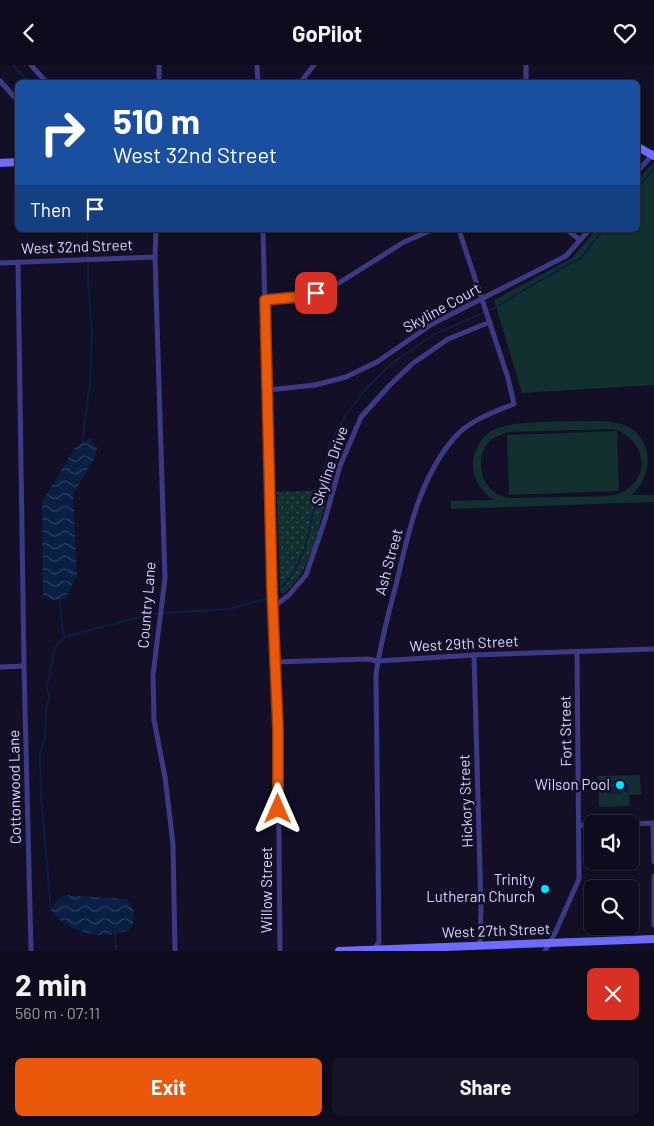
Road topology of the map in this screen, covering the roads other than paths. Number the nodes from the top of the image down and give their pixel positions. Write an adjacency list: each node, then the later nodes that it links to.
1 (31, 65): 6 (street)
2 (159, 65): 7 (street)
3 (257, 65): 8 (street)
4 (314, 65): 9 (street)
5 (526, 65): 10 (street)
6 (44, 80)
7 (159, 80)
8 (258, 80)
9 (302, 80)
10 (526, 80)
11 (0, 81): 12 (street)
12 (15, 98)
13 (640, 148): 14 (main road)
14 (653, 155): 17 (street)
15 (15, 162): 16 (main road)
16 (0, 163)
17 (640, 169)
18 (156, 232): 25 (street, Country Lane)
19 (263, 232): 28 (street, Willow Street)
20 (427, 232): 28 (street)
21 (460, 232): 29 (street, Ash Street)
22 (570, 232): 24 (street)
23 (587, 232): 24 (street, Skyline Court)
24 (580, 240): 29 (street, Skyline Court)
25 (155, 257): 26 (street, West 32nd Street); 53 (street, Country Lane)
26 (18, 262): 27 (street, West 32nd Street); 38 (street, Cottonwood Lane)
27 (0, 263)
28 (265, 300): 31 (street, Willow Street)
29 (482, 300): 30 (street, Ash Street); 31 (street, Skyline Court)
30 (490, 322): 32 (street, Skyline Drive); 36 (street, Ash Street)
31 (268, 390): 32 (street, Willow Street)
32 (272, 605): 37 (street, Willow Street)
33 (654, 649): 34 (street, West 29th Street)
34 (577, 652): 35 (street, West 29th Street); 42 (street, Fort Street)
35 (474, 655): 36 (street, West 29th Street); 49 (street, Hickory Street)
36 (378, 661): 37 (street, West 29th Street); 50 (street, Ash Street)
37 (275, 663): 54 (street, Willow Street)
38 (24, 666): 39 (street); 52 (street, Cottonwood Lane)
39 (0, 667)
40 (653, 823): 41 (street); 44 (street)
41 (639, 824)
42 (580, 825): 43 (street); 48 (street, Fort Street)
43 (584, 825)
44 (654, 862)
45 (654, 876): 46 (street)
46 (654, 925)
47 (654, 939): 48 (main road, West 27th Street)
48 (549, 943): 49 (main road, West 27th Street); 56 (street, Fort Street)
49 (480, 946): 51 (main road, West 27th Street)
50 (373, 950): 51 (main road, West 27th Street); 55 (main road, West 27th Street)
51 (400, 950)
52 (31, 951)
53 (175, 951)
54 (280, 951)
55 (339, 951)
56 (545, 951)

